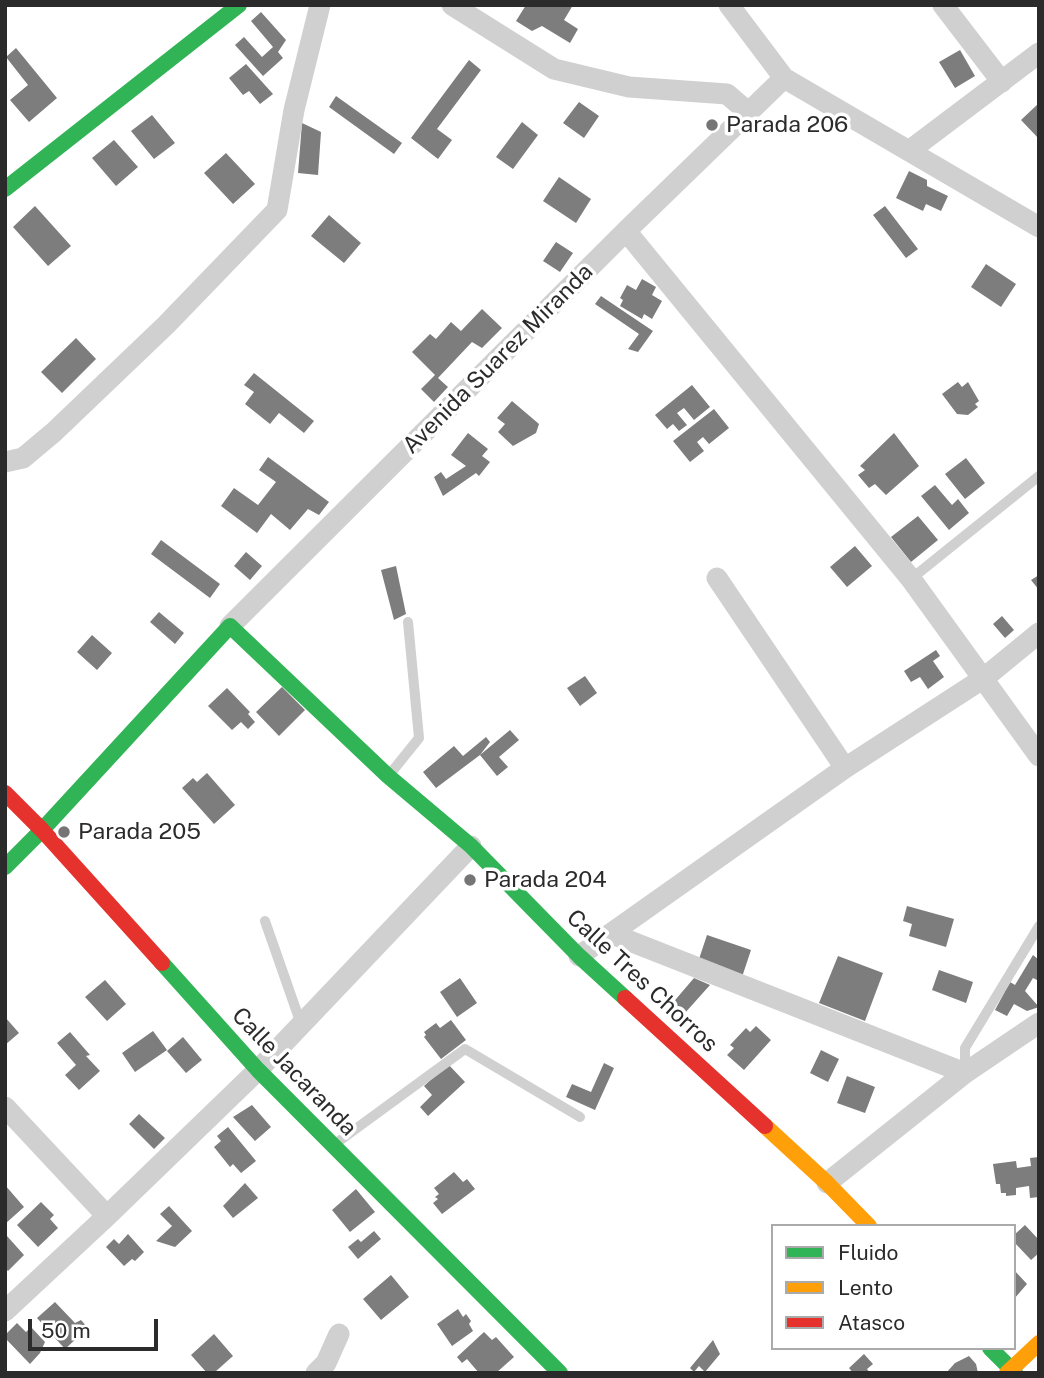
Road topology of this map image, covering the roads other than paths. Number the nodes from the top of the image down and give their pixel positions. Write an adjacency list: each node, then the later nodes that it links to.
1 (239, 5): 11 (main road)
2 (320, 5): 14 (street)
3 (452, 5): 9 (street)
4 (729, 5): 7 (street)
5 (943, 5): 8 (street)
6 (1037, 57): 8 (street)
7 (784, 78): 9 (street, Avenida Suarez Miranda); 10 (street)
8 (1002, 82): 10 (street)
9 (750, 113): 13 (street, Avenida Suarez Miranda)
10 (909, 151): 12 (street)
11 (5, 189)
12 (1039, 227)
13 (626, 231): 17 (street); 19 (street, Avenida Suarez Miranda)
14 (5, 463)
15 (1039, 476): 17 (lane)
16 (717, 578): 23 (street)
17 (911, 579): 21 (street)
18 (408, 622): 24 (lane)
19 (230, 625): 24 (main road, Calle Tres Chorros); 26 (main road, Avenida Suarez Miranda)
20 (1039, 632): 21 (street)
21 (985, 678): 22 (street); 23 (street)
22 (1039, 756)
23 (845, 768): 31 (street)
24 (388, 776): 27 (main road, Calle Tres Chorros)
25 (5, 793): 26 (main road, Calle Jacaranda)
26 (42, 830): 28 (main road, Avenida Suarez Miranda); 35 (main road, Calle Jacaranda)
27 (471, 846): 32 (main road, Calle Tres Chorros); 34 (street)
28 (5, 867)
29 (265, 921): 34 (lane)
30 (1039, 926): 36 (lane)
31 (612, 934): 32 (street); 36 (street)
32 (579, 956): 40 (main road, Calle Tres Chorros)
33 (1039, 1023): 36 (street)
34 (301, 1024): 35 (street)
35 (257, 1070): 39 (main road, Calle Jacaranda); 41 (street)
36 (965, 1073): 40 (street)
37 (5, 1107): 41 (street)
38 (580, 1117): 39 (lane)
39 (333, 1146): 49 (main road, Calle Jacaranda)
40 (827, 1183): 42 (main road, Calle Tres Chorros)
41 (107, 1216): 43 (street)
42 (867, 1224)
43 (5, 1311)
44 (338, 1334): 48 (street)
45 (1039, 1343): 47 (main road)
46 (992, 1350): 47 (main road)
47 (1011, 1372)
48 (316, 1373)
49 (560, 1373)

